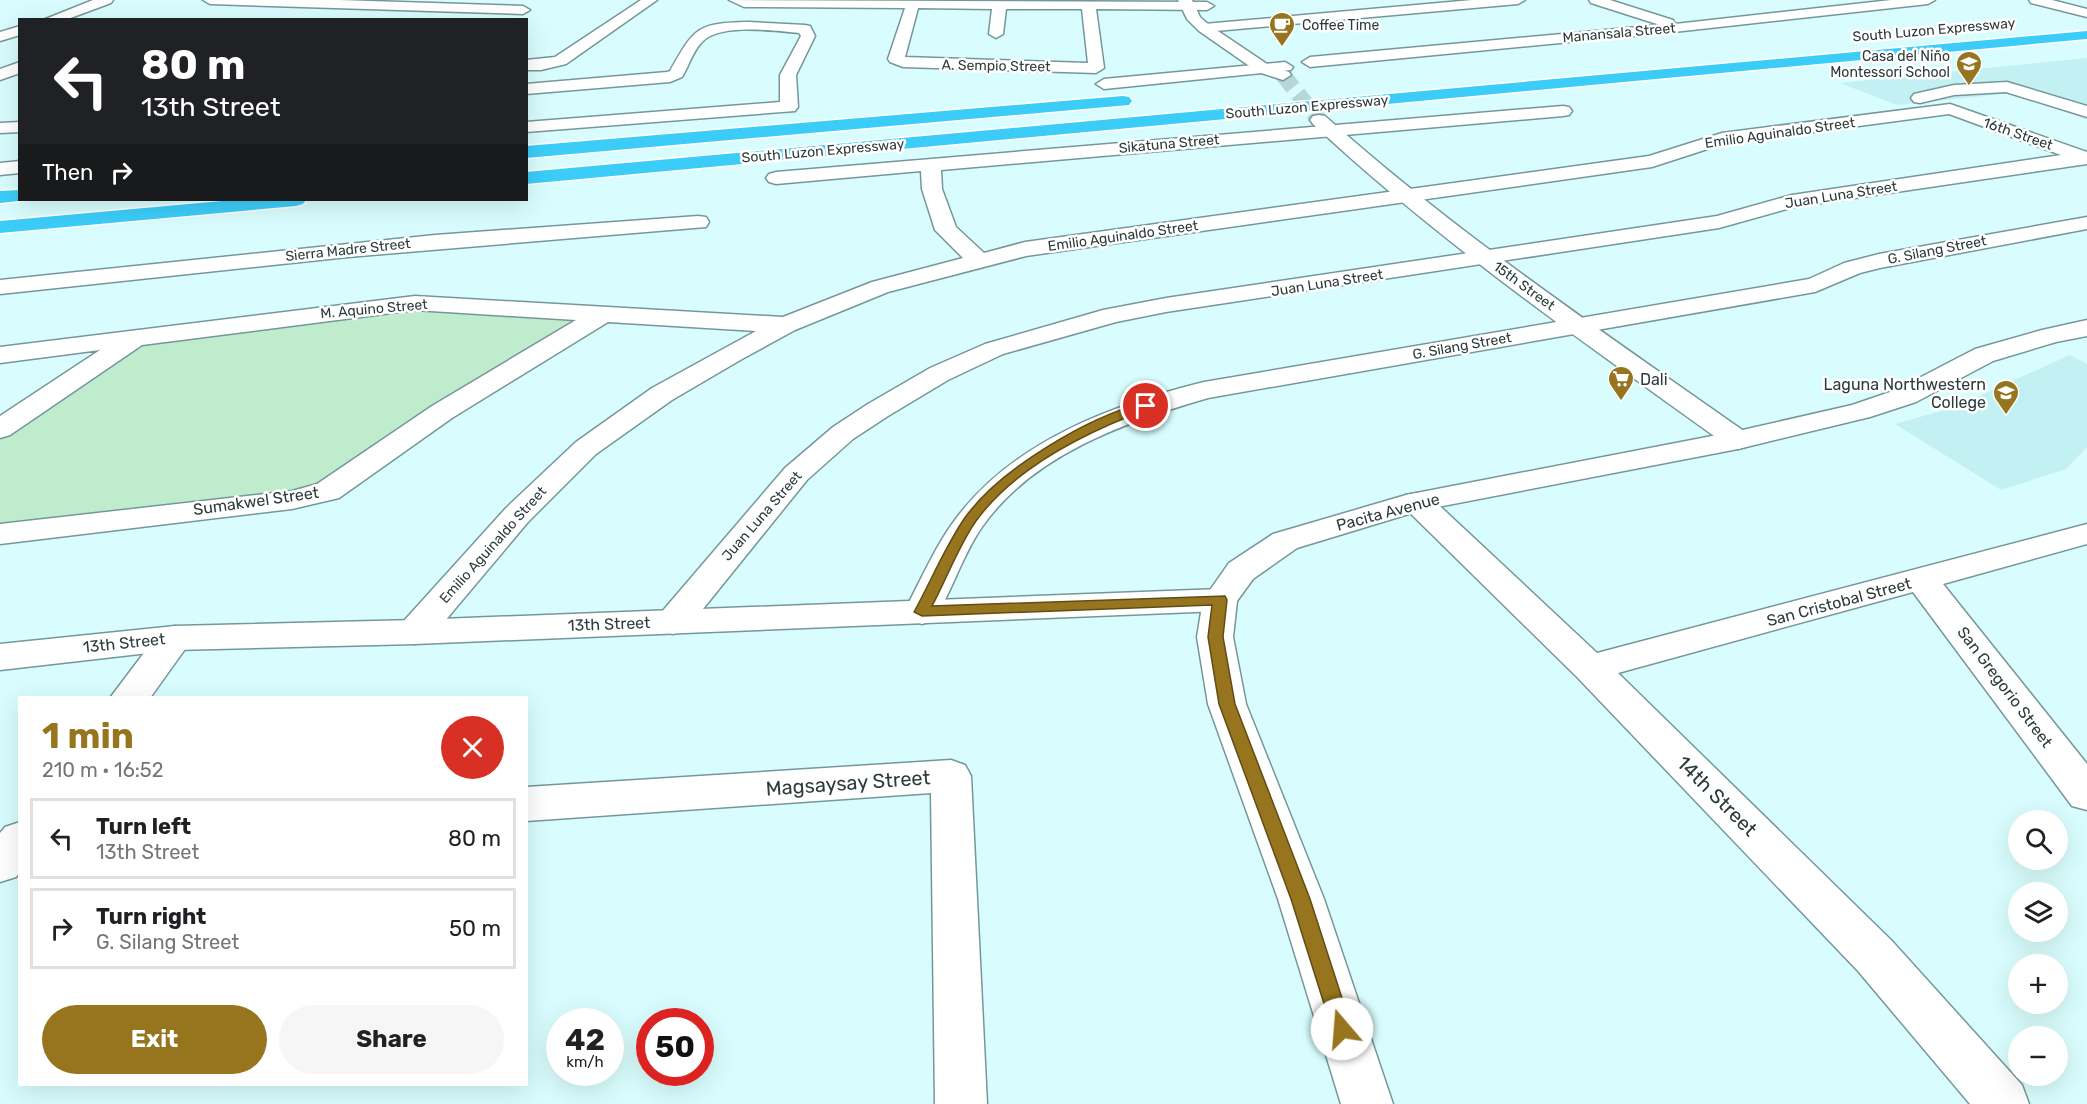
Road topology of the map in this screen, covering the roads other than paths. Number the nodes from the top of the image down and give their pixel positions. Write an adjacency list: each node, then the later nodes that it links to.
1 (106, 0): 24 (street)
2 (210, 0): 12 (street)
3 (457, 0): 20 (street)
4 (650, 0): 39 (street)
5 (736, 0): 13 (street)
6 (1323, 0): 22 (street)
7 (1412, 0): 21 (street)
8 (1507, 0): 21 (street)
9 (1596, 0): 30 (street)
10 (1928, 0): 30 (street, Manansala Street)
11 (2036, 0): 23 (street)
12 (278, 1): 16 (street)
13 (827, 2): 14 (street)
14 (913, 2): 15 (street); 17 (street, A. Sempio Street)
15 (1000, 2): 17 (street); 33 (street)
16 (364, 3): 20 (street); 25 (street)
17 (1088, 3): 18 (street)
18 (1186, 3): 19 (street); 31 (street)
19 (1206, 3): 29 (street)
20 (443, 8): 26 (street); 27 (street)
21 (1431, 9): 22 (street)
22 (1351, 16): 29 (street)
23 (2084, 16): 28 (highway)
24 (56, 18)
25 (330, 18)
26 (423, 18)
27 (510, 18)
28 (2054, 20)
29 (1222, 27): 31 (street); 41 (street)
30 (1681, 27): 38 (street, Manansala Street)
31 (1204, 28): 41 (street)
32 (18, 31): 35 (street)
33 (996, 34)
34 (2087, 35): 59 (highway, South Luzon Expressway)
35 (0, 37)
36 (0, 58): 37 (street)
37 (18, 59)
38 (1310, 62)
39 (528, 65)
40 (18, 68): 42 (street)
41 (1280, 74): 43 (street); 44 (highway, South Luzon Expressway)
42 (0, 75)
43 (1104, 84)
44 (1266, 88)
45 (528, 89): 52 (street)
46 (1135, 100): 54 (highway, South Luzon Expressway)
47 (1563, 111): 50 (street, Sikatuna Street)
48 (1939, 111): 49 (street); 55 (street, 16th Street); 62 (street, Emilio Aguinaldo Street)
49 (2087, 112)
50 (1324, 125): 56 (street, Sikatuna Street); 62 (street, 15th Street)
51 (18, 127): 53 (street)
52 (528, 127)
53 (0, 128)
54 (528, 152)
55 (2086, 158): 68 (street, Juan Luna Street)
56 (931, 166): 60 (street, Sikatuna Street); 69 (street)
57 (18, 167): 58 (street)
58 (0, 169)
59 (528, 178)
60 (776, 178)
61 (18, 196): 63 (highway)
62 (1405, 196): 68 (street, 15th Street); 69 (street, Emilio Aguinaldo Street)
63 (0, 198)
64 (285, 201): 67 (highway)
65 (698, 222): 70 (street, Sierra Madre Street)
66 (2087, 223): 73 (street, G. Silang Street)
67 (0, 227)
68 (1486, 259): 73 (street, 15th Street); 85 (street, Juan Luna Street)
69 (978, 260): 72 (street, Emilio Aguinaldo Street)
70 (0, 287)
71 (605, 313): 72 (street, M. Aquino Street); 75 (street, M. Aquino Street); 80 (street, Sumakwel Street)
72 (786, 325): 86 (street, Emilio Aguinaldo Street)
73 (1579, 326): 78 (street, 15th Street); 84 (street, G. Silang Street)
74 (2087, 328): 78 (street, Pacita Avenue)
75 (139, 336): 76 (street, M. Aquino Street); 77 (street)
76 (0, 355)
77 (0, 429)
78 (1738, 440): 79 (street, Pacita Avenue)
79 (1418, 502): 83 (street, Pacita Avenue); 89 (street, 14th Street)
80 (0, 534)
81 (2087, 534): 82 (street, San Cristobal Street)
82 (1922, 579): 89 (street, San Cristobal Street); 91 (street, San Gregorio Street)
83 (1220, 600): 84 (street, 13th Street); 96 (street, Pacita Avenue)
84 (922, 612): 85 (street, 13th Street)
85 (673, 622): 86 (street, 13th Street)
86 (415, 632): 87 (street, 13th Street)
87 (175, 638): 88 (street, 13th Street); 90 (street)
88 (0, 657)
89 (1590, 668): 97 (street, 14th Street)
90 (131, 696)
91 (2087, 794)
92 (528, 804): 95 (street, Magsaysay Street)
93 (18, 842): 94 (street)
94 (0, 864)
95 (961, 1104)
96 (1367, 1104)
97 (2003, 1104)

